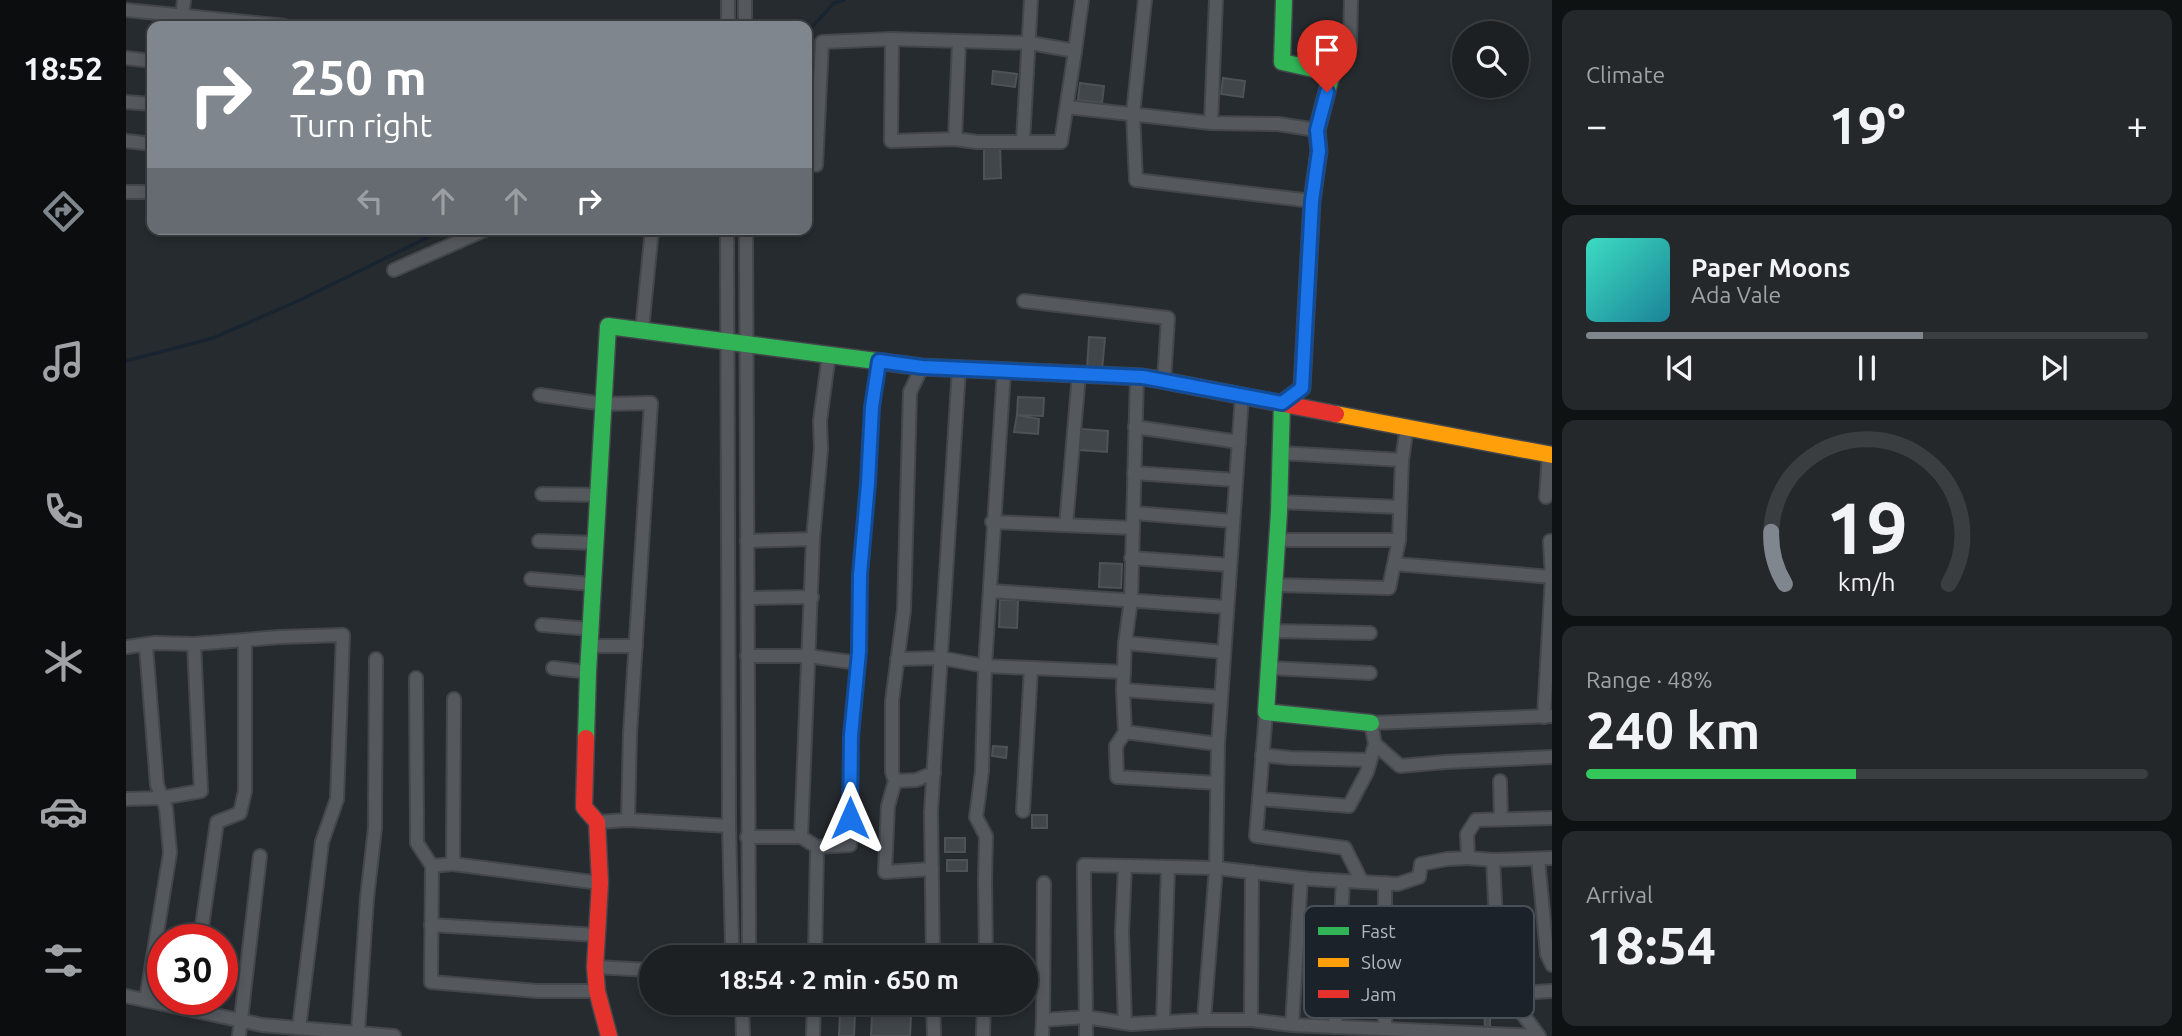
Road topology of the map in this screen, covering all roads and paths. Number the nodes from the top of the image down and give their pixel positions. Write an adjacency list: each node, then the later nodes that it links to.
1 (184, 0): 11 (street)
2 (729, 0): 12 (street)
3 (745, 0): 13 (street)
4 (1031, 0): 16 (street)
5 (1082, 0): 17 (street)
6 (1145, 0): 24 (street)
7 (1216, 0): 25 (street)
8 (1284, 0): 20 (street)
9 (1351, 0): 20 (street)
10 (126, 10): 11 (street)
11 (182, 21)
12 (728, 21)
13 (745, 21)
14 (892, 39): 15 (street); 27 (street); 31 (street)
15 (959, 41): 16 (street); 27 (street)
16 (1030, 43): 17 (street); 29 (street)
17 (1074, 51): 23 (street)
18 (126, 58): 19 (street)
19 (147, 60)
20 (1332, 73): 26 (street)
21 (126, 102): 22 (street)
22 (147, 104)
23 (1067, 107): 24 (street); 29 (street)
24 (1133, 114): 25 (street); 34 (street)
25 (1211, 123): 26 (street)
26 (1317, 130): 34 (street)
27 (955, 139): 29 (street)
28 (126, 141): 30 (street)
29 (1023, 141)
30 (147, 143)
31 (816, 165)
32 (126, 192): 33 (street)
33 (147, 192)
34 (1312, 201): 54 (street)
35 (473, 235): 39 (street)
36 (651, 235): 41 (street)
37 (727, 235): 42 (street)
38 (746, 235): 43 (street)
39 (394, 270)
40 (1024, 301): 51 (street)
41 (642, 330): 42 (street); 55 (street)
42 (727, 341): 43 (street); 143 (street)
43 (747, 343): 44 (street); 78 (street)
44 (829, 354): 45 (street); 74 (street)
45 (879, 361): 46 (street); 110 (street)
46 (922, 367): 47 (street); 109 (street)
47 (959, 368): 48 (street); 107 (street)
48 (1004, 370): 49 (street); 70 (street)
49 (1079, 374): 50 (street); 72 (street)
50 (1137, 376): 51 (street); 57 (street)
51 (1164, 381): 52 (street)
52 (1242, 395): 54 (street); 58 (street)
53 (540, 396): 55 (street)
54 (1282, 403): 56 (street); 59 (street)
55 (604, 404): 65 (street); 102 (street)
56 (1407, 426): 60 (street); 61 (street)
57 (1135, 427): 58 (street); 62 (street)
58 (1239, 442): 63 (street)
59 (1281, 453): 61 (street); 67 (street)
60 (1550, 454): 66 (street)
61 (1402, 460): 68 (street)
62 (1133, 473): 63 (street); 69 (street)
63 (1236, 481): 71 (street)
64 (542, 494): 65 (street)
65 (598, 495): 80 (street)
66 (1546, 497)
67 (1279, 502): 68 (street); 75 (street)
68 (1399, 507): 76 (street)
69 (1134, 513): 71 (street); 73 (street)
70 (993, 522): 72 (street); 88 (street)
71 (1233, 522): 83 (street)
72 (1066, 525): 73 (street)
73 (1133, 528): 81 (street)
74 (813, 539): 78 (street); 89 (street)
75 (1277, 540): 76 (street); 87 (street)
76 (1399, 540): 82 (street)
77 (539, 541): 80 (street)
78 (747, 541): 90 (street)
79 (1552, 541): 84 (street)
80 (596, 543): 86 (street)
81 (1132, 558): 83 (street); 91 (street)
82 (1395, 564): 84 (street); 87 (street)
83 (1230, 565): 92 (street)
84 (1552, 577): 123 (street)
85 (531, 579): 86 (street)
86 (593, 584): 94 (street)
87 (1274, 585): 95 (street)
88 (990, 591): 91 (street); 111 (street)
89 (812, 597): 90 (street); 106 (street)
90 (748, 598): 105 (street)
91 (1131, 600): 92 (street); 98 (street)
92 (1227, 607): 104 (street)
93 (542, 625): 94 (street)
94 (591, 629): 101 (street)
95 (1272, 631): 96 (street); 114 (street)
96 (1370, 633)
97 (245, 641): 99 (street); 168 (street); 201 (street)
98 (1125, 643): 104 (street); 116 (street)
99 (194, 644): 100 (street); 135 (street)
100 (146, 646): 103 (street); 135 (street)
101 (589, 646): 102 (street); 115 (street)
102 (636, 646): 140 (street)
103 (126, 647)
104 (1224, 652): 120 (street)
105 (747, 656): 106 (street); 145 (street)
106 (808, 656): 110 (street); 144 (street)
107 (942, 658): 109 (street); 111 (street); 131 (street)
108 (376, 659): 204 (street)
109 (897, 659): 132 (street)
110 (858, 663): 146 (street)
111 (985, 666): 113 (street); 175 (street)
112 (553, 668): 115 (street)
113 (1031, 668): 116 (street); 138 (street)
114 (1269, 668): 117 (street); 122 (street)
115 (588, 672): 142 (street)
116 (1124, 672): 119 (street)
117 (1370, 673)
118 (416, 678): 153 (street)
119 (1123, 690): 120 (street); 125 (street)
120 (1221, 697): 126 (street)
121 (454, 699): 152 (street)
122 (1266, 712): 124 (street); 128 (street)
123 (1548, 716): 124 (street)
124 (1371, 723): 127 (street)
125 (1125, 732): 126 (street); 134 (street)
126 (1218, 744): 134 (street)
127 (1375, 744): 129 (street); 130 (street)
128 (1262, 755): 130 (street); 137 (street)
129 (1552, 757)
130 (1370, 760): 137 (street)
131 (934, 773): 132 (street); 157 (street)
132 (895, 781): 157 (street)
133 (1500, 781): 141 (street)
134 (1217, 783): 156 (street)
135 (161, 798): 136 (street); 183 (street)
136 (126, 799)
137 (1259, 799): 161 (street)
138 (1023, 811)
139 (1552, 818): 141 (street)
140 (628, 820): 142 (street); 143 (street)
141 (1501, 820): 148 (street)
142 (597, 822): 162 (street)
143 (729, 826): 171 (street)
144 (801, 836): 145 (street); 146 (street)
145 (747, 837): 172 (street)
146 (817, 847): 173 (street)
147 (260, 856): 193 (street)
148 (1468, 858): 151 (street); 164 (street)
149 (1538, 859): 150 (street); 151 (street); 176 (street)
150 (1552, 859)
151 (1493, 860): 167 (street)
152 (453, 864): 153 (street); 162 (street)
153 (432, 866): 169 (street)
154 (1125, 866): 155 (street); 189 (street); 198 (street)
155 (1168, 867): 156 (street); 197 (street)
156 (1216, 867): 158 (street); 195 (street)
157 (932, 869): 174 (street)
158 (1252, 872): 159 (street); 196 (street)
159 (1301, 878): 160 (street); 199 (street)
160 (1343, 881): 161 (street); 165 (street)
161 (1362, 882): 164 (street)
162 (600, 883): 170 (street)
163 (1044, 883): 194 (street)
164 (1385, 883): 166 (street)
165 (1342, 906)
166 (1385, 906)
167 (1495, 906)
168 (202, 924)
169 (431, 925): 170 (street); 180 (street)
170 (598, 935): 177 (street)
171 (732, 945)
172 (749, 945)
173 (814, 945)
174 (933, 945)
175 (986, 945)
176 (1552, 965)
177 (595, 967): 178 (street); 180 (street)
178 (639, 969)
179 (1552, 990): 181 (street)
180 (597, 991): 207 (street)
181 (1534, 992)
182 (126, 996): 183 (street)
183 (146, 1000)
184 (225, 1015): 193 (street)
185 (742, 1015): 208 (street)
186 (814, 1015): 209 (street)
187 (933, 1015): 210 (street)
188 (984, 1015): 211 (street)
189 (1086, 1017): 194 (street); 198 (street); 213 (street)
190 (1335, 1018): 200 (street)
191 (1385, 1018): 202 (street)
192 (1524, 1018): 214 (street)
193 (241, 1020): 201 (street); 205 (street)
194 (1043, 1020): 212 (street)
195 (1204, 1020): 196 (street); 197 (street)
196 (1251, 1020): 199 (street)
197 (1163, 1022): 198 (street)
198 (1125, 1023)
199 (1292, 1026): 203 (street)
200 (1335, 1027): 202 (street); 203 (street)
201 (299, 1028): 204 (street)
202 (1385, 1029): 214 (street)
203 (1320, 1031)
204 (358, 1032): 206 (street)
205 (239, 1036)
206 (394, 1036)
207 (608, 1036)
208 (743, 1036)
209 (813, 1036)
210 (934, 1036)
211 (983, 1036)
212 (1042, 1036)
213 (1086, 1036)
214 (1537, 1036)

